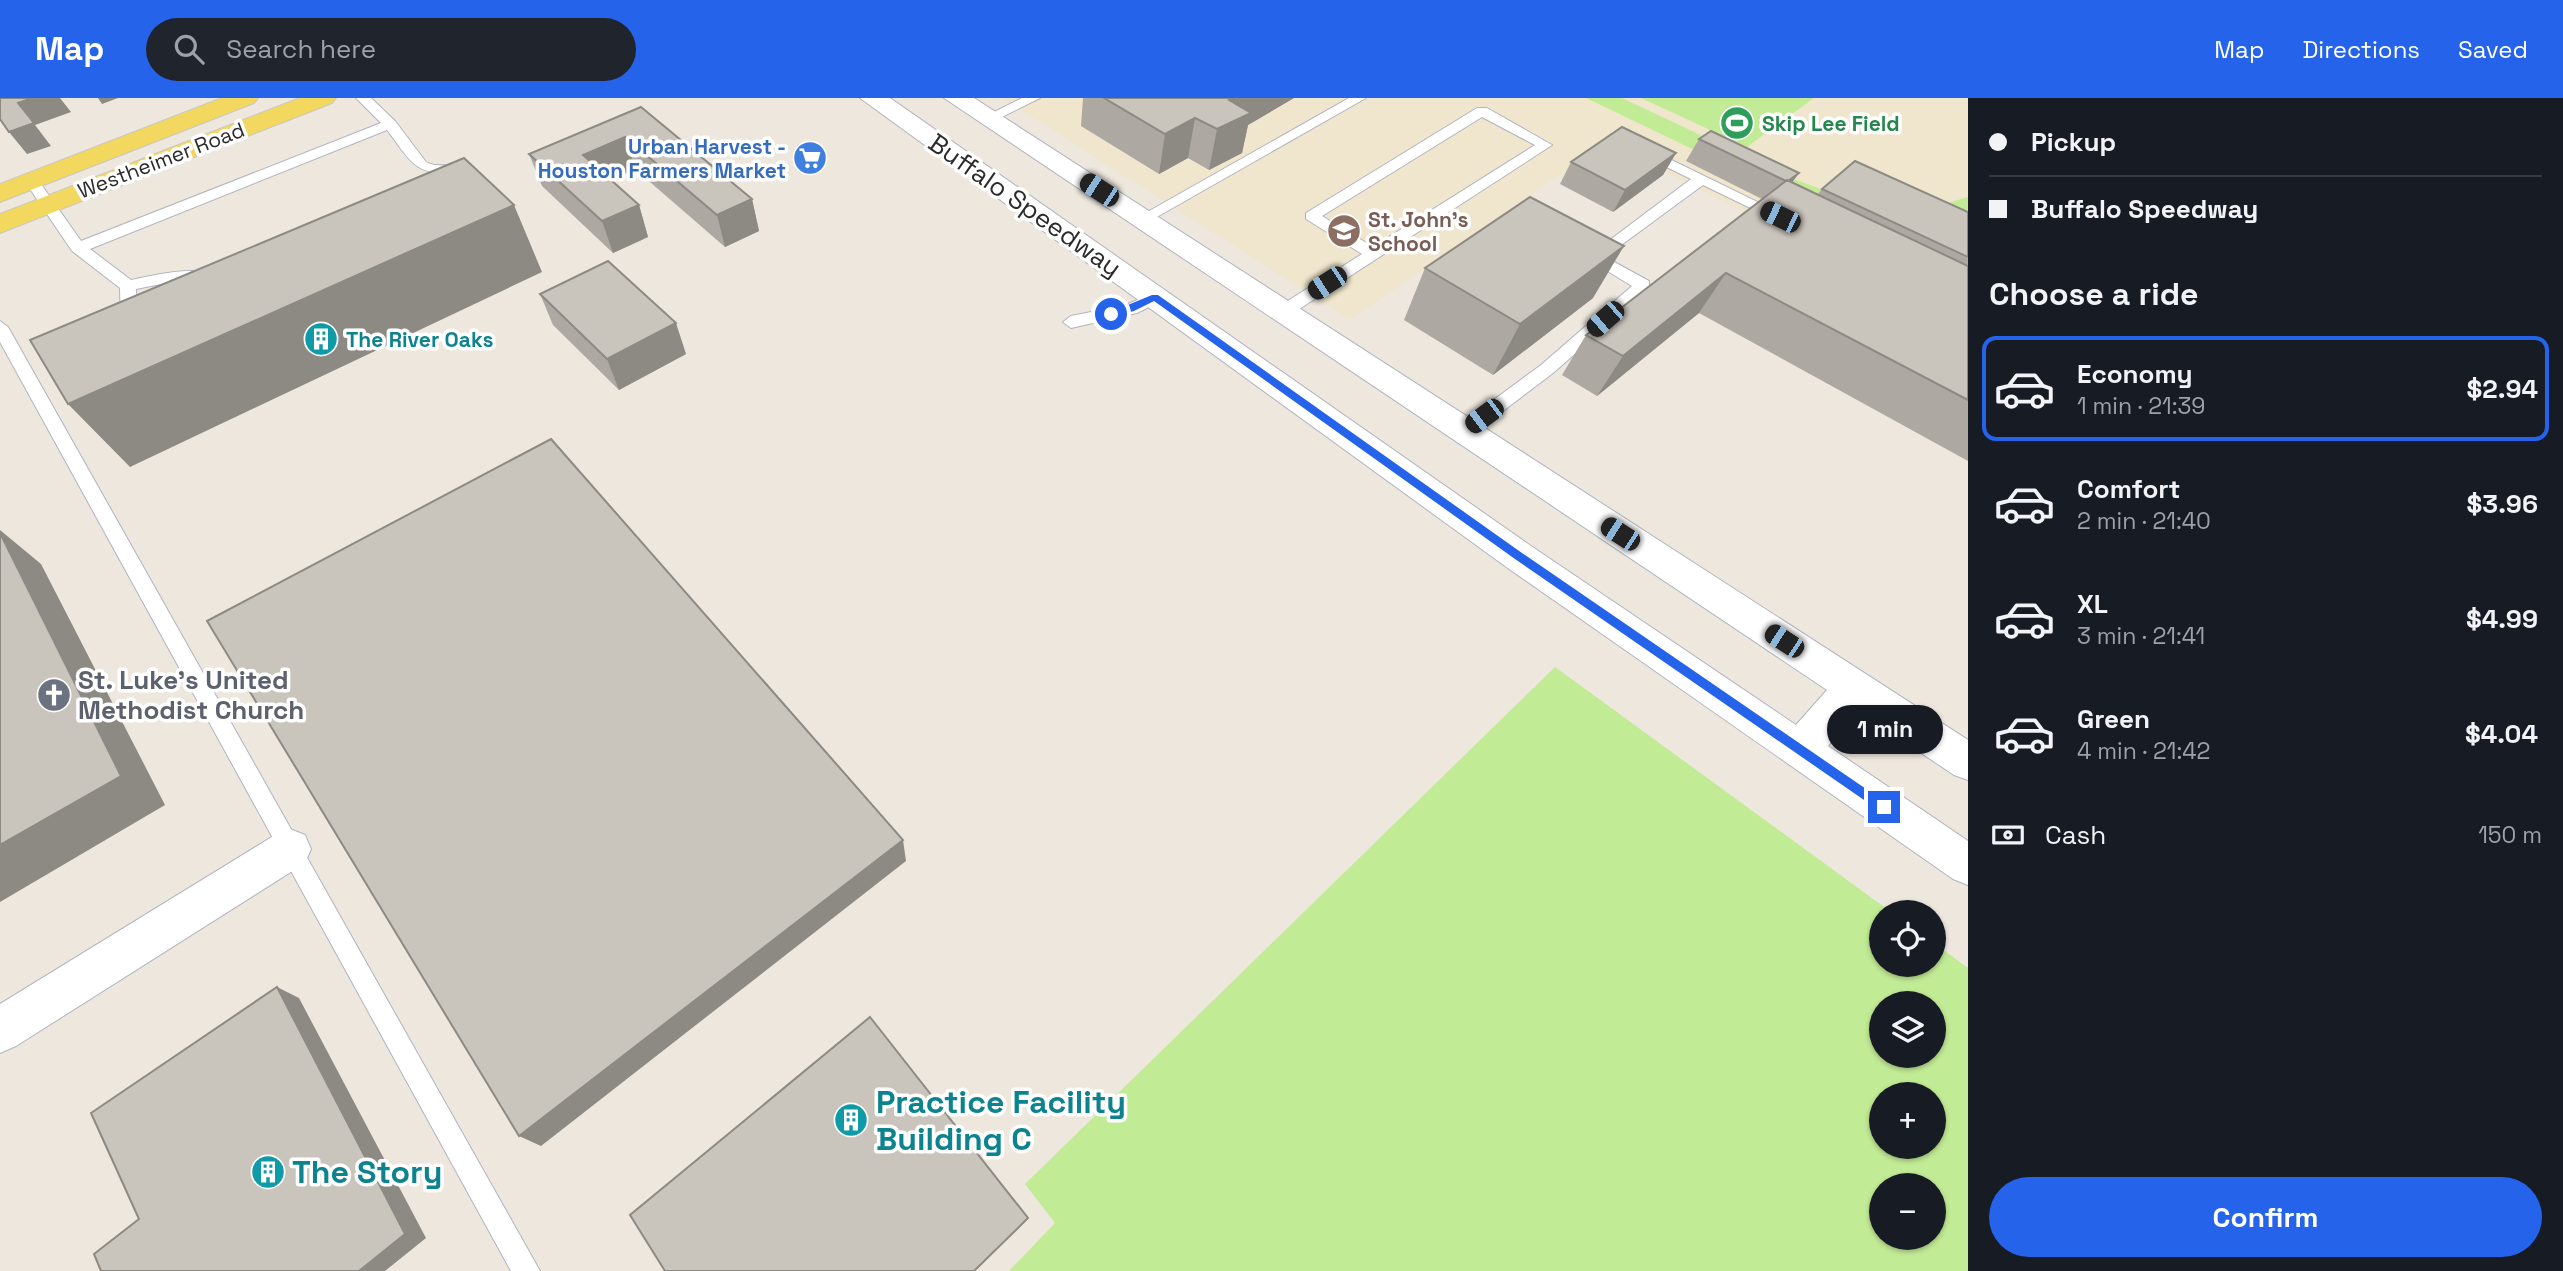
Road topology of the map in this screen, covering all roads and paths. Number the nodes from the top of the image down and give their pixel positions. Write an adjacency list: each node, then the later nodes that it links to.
1 (245, 98): 14 (main road, Westheimer Road)
2 (323, 98): 16 (main road, Westheimer Road)
3 (363, 98): 9 (lane)
4 (873, 98): 11 (main road, Buffalo Speedway)
5 (957, 98): 8 (main road, Buffalo Speedway)
6 (1033, 98): 8 (lane)
7 (1359, 98): 17 (lane)
8 (989, 118): 11 (main road); 17 (main road, Buffalo Speedway)
9 (390, 124): 12 (lane); 20 (lane)
10 (1632, 145): 13 (lane)
11 (943, 146): 24 (main road, Buffalo Speedway)
12 (472, 177)
13 (1701, 178): 18 (lane); 30 (lane)
14 (31, 180): 15 (main road, Westheimer Road); 16 (lane)
15 (0, 194)
16 (48, 204): 19 (main road, Westheimer Road); 20 (lane)
17 (1143, 219): 25 (main road, Buffalo Speedway)
18 (1791, 223)
19 (0, 224)
20 (78, 248): 22 (lane)
21 (1373, 254): 21 (lane); 25 (lane)
22 (128, 286): 23 (lane); 28 (lane)
23 (227, 287)
24 (1155, 297): 26 (lane); 29 (main road, Buffalo Speedway)
25 (1281, 313): 29 (main road, Buffalo Speedway)
26 (1071, 322)
27 (0, 327): 34 (lane)
28 (130, 332)
29 (1298, 361): 30 (main road, Buffalo Speedway); 32 (main road, Buffalo Speedway)
30 (1463, 432): 31 (main road, Buffalo Speedway)
31 (1853, 687): 32 (main road); 33 (main road, Buffalo Speedway)
32 (1800, 750): 35 (main road, Buffalo Speedway)
33 (1968, 762)
34 (290, 849): 36 (main road); 37 (lane)
35 (1968, 865)
36 (0, 1030)
37 (526, 1271)

